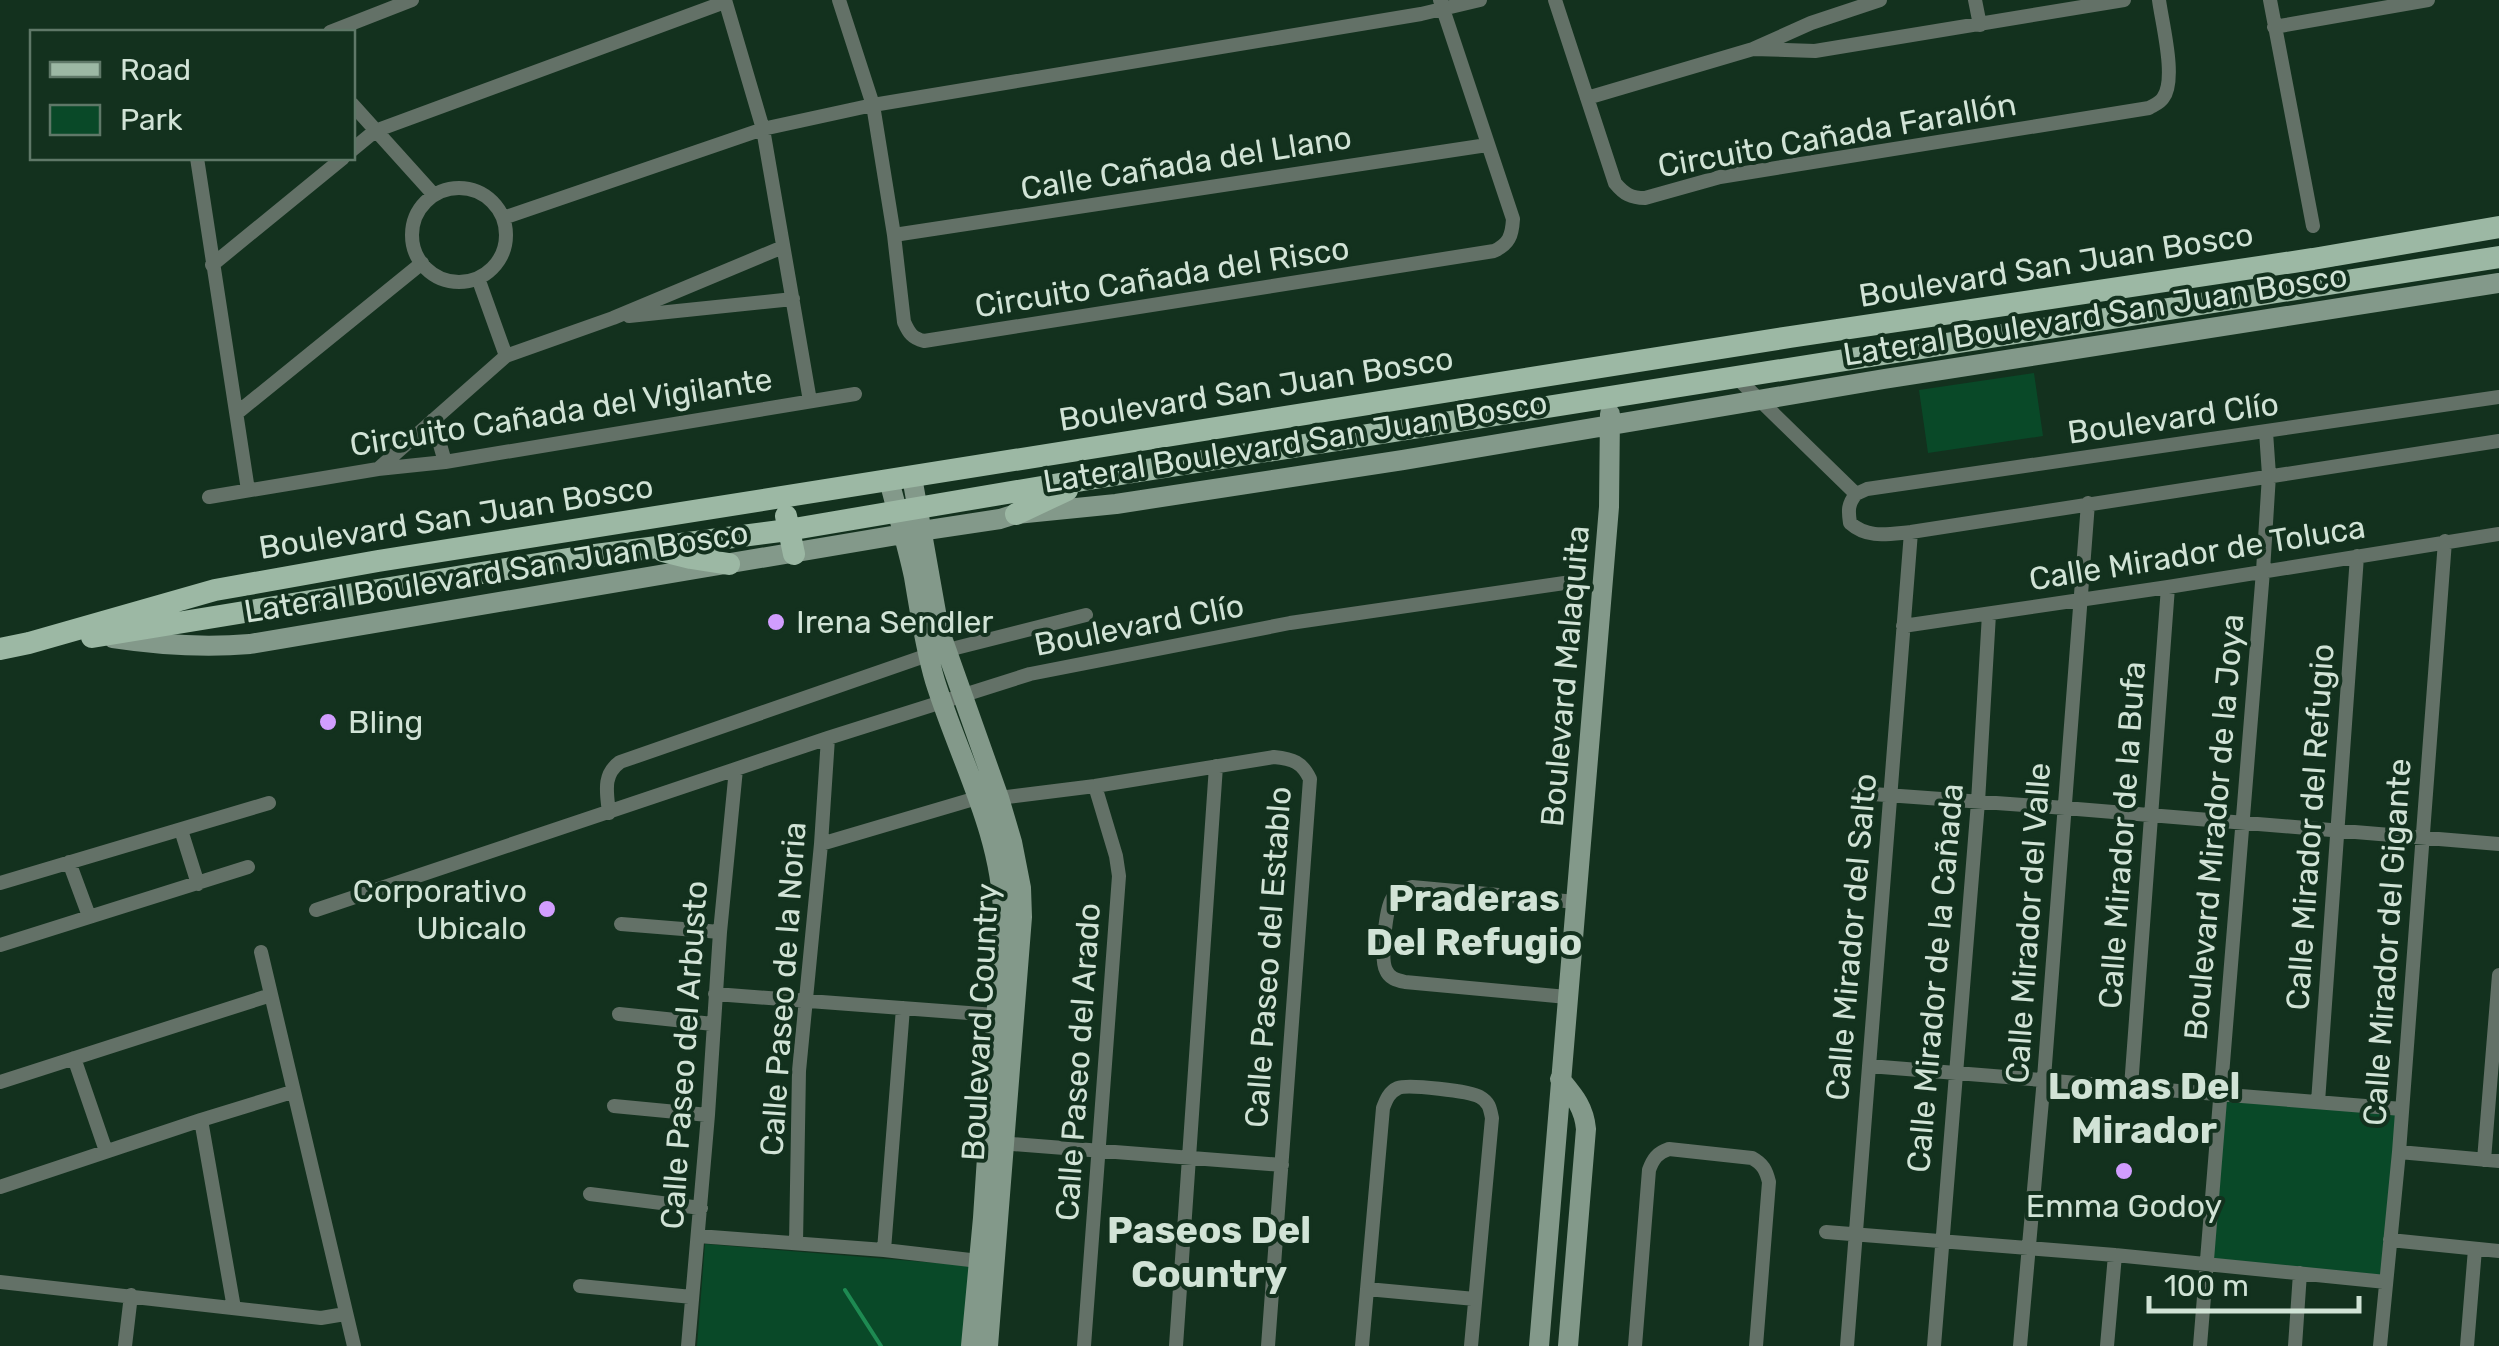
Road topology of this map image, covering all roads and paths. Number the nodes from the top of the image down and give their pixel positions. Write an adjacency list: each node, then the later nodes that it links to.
1 (412, 0): 15 (street)
2 (839, 0): 18 (street, Circuito Cañada del Risco)
3 (1480, 0): 12 (street)
4 (1554, 0): 17 (street, Circuito Cañada Farallón)
5 (1880, 0): 16 (street)
6 (1975, 0): 13 (street)
7 (2124, 0): 13 (street)
8 (2160, 0): 17 (street, Circuito Cañada Farallón)
9 (2270, 0): 14 (street)
10 (2428, 0): 14 (street)
11 (725, 1): 20 (street, Circuito Cañada del Vigilante); 21 (street)
12 (1441, 5): 18 (street); 22 (street, Circuito Cañada del Risco)
13 (1980, 26): 16 (street)
14 (2274, 27): 28 (street)
15 (335, 30)
16 (1753, 49): 17 (street)
17 (1586, 98)
18 (873, 106): 20 (street); 30 (street, Circuito Cañada del Risco)
19 (355, 108): 21 (street)
20 (763, 129): 27 (street); 31 (street, Circuito Cañada del Vigilante)
21 (375, 132): 23 (street); 26 (street)
22 (1487, 144): 30 (street, Calle Cañada del Llano); 30 (street, Circuito Cañada del Risco)
23 (355, 148)
24 (197, 160): 34 (street)
25 (341, 160): 34 (street)
26 (434, 195): 27 (street); 33 (street)
27 (503, 218): 35 (street)
28 (2313, 226)
29 (2499, 227): 39 (main road, Boulevard San Juan Bosco)
30 (894, 235)
31 (783, 247): 37 (street, Circuito Cañada del Vigilante); 38 (street)
32 (2499, 258): 41 (main road, Boulevard San Juan Bosco)
33 (422, 264): 35 (street); 48 (street)
34 (212, 265): 48 (street)
35 (478, 278): 40 (street)
36 (2499, 283): 46 (street, Lateral Boulevard San Juan Bosco)
37 (792, 299): 38 (street); 47 (street, Circuito Cañada del Vigilante)
38 (613, 318): 40 (street)
39 (1790, 338): 41 (main road); 56 (main road, Boulevard San Juan Bosco)
40 (506, 356): 49 (street)
41 (1794, 366): 42 (main road, Boulevard San Juan Bosco)
42 (1735, 376): 44 (main road, Boulevard San Juan Bosco); 46 (street)
43 (855, 394): 47 (street)
44 (1610, 397): 50 (street, Boulevard Malaquita); 57 (main road, Boulevard San Juan Bosco)
45 (2499, 397): 51 (street, Boulevard Clío)
46 (1759, 400): 50 (street, Lateral Boulevard San Juan Bosco); 59 (street)
47 (810, 401): 53 (street, Circuito Cañada del Vigilante)
48 (237, 413): 58 (street)
49 (433, 420): 53 (street); 54 (street)
50 (1610, 424): 63 (street, Lateral Boulevard San Juan Bosco); 113 (street, Boulevard Malaquita)
51 (2266, 432): 55 (street, Boulevard Mirador de la Joya); 59 (street, Boulevard Clío)
52 (2499, 442): 55 (street)
53 (444, 462): 54 (street, Circuito Cañada del Vigilante)
54 (378, 470): 58 (street, Circuito Cañada del Vigilante)
55 (2270, 475): 62 (street); 73 (street, Boulevard Mirador de la Joya)
56 (901, 478): 61 (main road, Boulevard San Juan Bosco); 64 (street, Boulevard Country)
57 (1088, 478): 63 (main road); 64 (main road, Boulevard San Juan Bosco)
58 (248, 490): 60 (street, Circuito Cañada del Vigilante)
59 (1856, 494): 66 (street)
60 (209, 497)
61 (784, 497): 65 (main road); 85 (main road, Boulevard San Juan Bosco)
62 (2088, 504): 66 (street); 78 (street, Calle Mirador del Valle)
63 (1016, 514): 64 (street, Lateral Boulevard San Juan Bosco)
64 (909, 521): 65 (main road, Boulevard San Juan Bosco); 70 (street, Lateral Boulevard San Juan Bosco); 87 (street, Boulevard Country)
65 (788, 530): 69 (main road, Boulevard San Juan Bosco); 70 (main road)
66 (1912, 532): 83 (street, Calle Mirador del Salto)
67 (2499, 534): 68 (street, Calle Mirador de Toluca)
68 (2445, 541): 71 (street, Calle Mirador de Toluca); 106 (street, Calle Mirador del Gigante)
69 (650, 547): 72 (main road); 74 (main road, Boulevard San Juan Bosco)
70 (794, 554): 72 (street, Lateral Boulevard San Juan Bosco)
71 (2357, 556): 73 (street, Calle Mirador de Toluca); 105 (street, Calle Mirador del Refugio)
72 (730, 564): 79 (street, Lateral Boulevard San Juan Bosco)
73 (2263, 572): 76 (street, Calle Mirador de Toluca); 103 (street, Boulevard Mirador de la Joya)
74 (464, 576): 77 (main road, Boulevard San Juan Bosco); 79 (street)
75 (1578, 581): 88 (street, Boulevard Clío)
76 (2168, 587): 78 (street, Calle Mirador de Toluca); 102 (street, Calle Mirador de la Bufa)
77 (380, 591): 82 (street); 84 (main road, Boulevard San Juan Bosco)
78 (2081, 600): 80 (street, Calle Mirador de Toluca); 100 (street, Calle Mirador del Valle)
79 (469, 608): 82 (street, Lateral Boulevard San Juan Bosco)
80 (1989, 614): 83 (street, Calle Mirador de Toluca); 98 (street, Calle Mirador de la Cañada)
81 (1086, 615): 87 (street, Boulevard Clío)
82 (358, 626): 84 (street, Lateral Boulevard San Juan Bosco)
83 (1904, 626): 95 (street, Calle Mirador del Salto)
84 (101, 636): 85 (main road, Boulevard San Juan Bosco)
85 (29, 644): 86 (main road, Boulevard San Juan Bosco)
86 (0, 650)
87 (937, 652): 88 (street, Boulevard Country); 89 (street, Boulevard Country); 101 (street, Boulevard Clío)
88 (964, 696): 89 (street, Boulevard Clío); 97 (street, Boulevard Country)
89 (942, 702): 90 (street, Boulevard Clío); 96 (street, Boulevard Country)
90 (828, 738): 92 (street, Boulevard Clío); 107 (street, Calle Paseo de la Noria)
91 (1216, 766): 93 (street, Calle Paseo del Establo); 147 (street); 149 (street, Calle Paseo del Establo)
92 (736, 769): 101 (street, Boulevard Clío); 117 (street, Calle Paseo del Arbusto)
93 (1095, 786): 97 (street, Calle Paseo del Establo); 145 (street, Calle Paseo del Arado)
94 (1858, 793): 95 (street)
95 (1890, 796): 98 (street); 130 (street, Calle Mirador del Salto)
96 (977, 798): 97 (street, Calle Paseo del Establo); 107 (street, Calle Paseo del Establo); 127 (street, Boulevard Country)
97 (999, 798): 143 (street, Boulevard Country)
98 (1978, 802): 100 (street); 131 (street, Calle Mirador de la Cañada)
99 (269, 803): 104 (street)
100 (2064, 808): 102 (street); 132 (street, Calle Mirador del Valle)
101 (610, 813): 114 (street, Boulevard Clío)
102 (2150, 815): 103 (street); 135 (street, Calle Mirador de la Bufa)
103 (2243, 823): 105 (street); 137 (street, Boulevard Mirador de la Joya)
104 (181, 830): 109 (street); 112 (street)
105 (2337, 830): 106 (street); 138 (street, Calle Mirador del Refugio)
106 (2423, 837): 108 (street); 140 (street, Calle Mirador del Gigante)
107 (821, 844): 124 (street, Calle Paseo de la Noria)
108 (2499, 844)
109 (69, 862): 111 (street); 115 (street)
110 (248, 867): 112 (street)
111 (0, 883)
112 (198, 884): 115 (street)
113 (1576, 902): 123 (street, Boulevard Malaquita); 123 (street)
114 (316, 910)
115 (89, 916): 118 (street)
116 (622, 924): 117 (street)
117 (720, 932): 121 (street, Calle Paseo del Arbusto)
118 (0, 944)
119 (261, 952): 122 (street)
120 (2499, 976): 148 (street)
121 (715, 994): 124 (street); 128 (street, Calle Paseo del Arbusto)
122 (271, 995): 129 (street); 136 (street)
123 (1567, 997): 133 (street, Boulevard Malaquita)
124 (807, 1000): 125 (street); 158 (street, Calle Paseo de la Noria)
125 (903, 1008): 127 (street); 160 (street)
126 (620, 1014): 128 (street)
127 (996, 1015): 143 (street, Boulevard Country)
128 (713, 1024): 141 (street, Calle Paseo del Arbusto)
129 (74, 1058): 134 (street); 144 (street)
130 (1869, 1066): 131 (street); 154 (street, Calle Mirador del Salto)
131 (1957, 1072): 132 (street); 157 (street, Calle Mirador de la Cañada)
132 (2044, 1078): 135 (street); 159 (street, Calle Mirador del Valle)
133 (1560, 1080): 186 (street, Boulevard Malaquita); 187 (street)
134 (0, 1082)
135 (2131, 1088): 137 (street)
136 (292, 1092): 142 (street); 175 (street)
137 (2219, 1094): 138 (street); 165 (street, Boulevard Mirador de la Joya)
138 (2318, 1102): 140 (street)
139 (614, 1106): 141 (street)
140 (2402, 1108): 146 (street, Calle Mirador del Gigante)
141 (708, 1116): 152 (street, Calle Paseo del Arbusto)
142 (201, 1120): 144 (street); 174 (street)
143 (996, 1143): 145 (street); 164 (street, Boulevard Country); 180 (street, Boulevard Country)
144 (106, 1151): 150 (street)
145 (1098, 1151): 147 (street); 181 (street, Calle Paseo del Arado)
146 (2398, 1152): 148 (street); 156 (street, Calle Mirador del Gigante)
147 (1190, 1158): 149 (street); 182 (street)
148 (2492, 1161)
149 (1282, 1165): 183 (street, Calle Paseo del Establo)
150 (0, 1187)
151 (590, 1194): 152 (street)
152 (700, 1208): 155 (street, Calle Paseo del Arbusto)
153 (1826, 1232): 154 (street)
154 (1855, 1234): 157 (street); 190 (street, Calle Mirador del Salto)
155 (698, 1236): 158 (street); 172 (street, Calle Paseo del Arbusto)
156 (2390, 1240): 161 (street); 168 (street, Calle Mirador del Gigante)
157 (1942, 1241): 159 (street); 191 (street, Calle Mirador de la Cañada)
158 (796, 1243): 160 (street)
159 (2028, 1248): 163 (street); 192 (street, Calle Mirador del Valle)
160 (884, 1250): 164 (street)
161 (2475, 1250): 162 (street); 197 (street)
162 (2499, 1251)
163 (2115, 1256): 165 (street); 193 (street)
164 (979, 1261): 179 (street, Boulevard Country)
165 (2206, 1265): 166 (street); 194 (street, Boulevard Mirador de la Joya)
166 (2300, 1273): 168 (street); 195 (street)
167 (0, 1282): 171 (street)
168 (2386, 1282): 196 (street, Calle Mirador del Gigante)
169 (580, 1286): 172 (street)
170 (1367, 1289): 173 (street); 173 (street); 184 (street)
171 (131, 1295): 174 (street); 176 (street)
172 (692, 1297): 178 (street, Calle Paseo del Arbusto)
173 (1475, 1299): 185 (street)
174 (234, 1308): 175 (street)
175 (345, 1314): 177 (street)
176 (125, 1346)
177 (354, 1346)
178 (688, 1346)
179 (971, 1346)
180 (988, 1346)
181 (1084, 1346)
182 (1176, 1346)
183 (1268, 1346)
184 (1362, 1346)
185 (1471, 1346)
186 (1539, 1346)
187 (1568, 1346)
188 (1635, 1346): 189 (street)
189 (1756, 1346)
190 (1847, 1346)
191 (1934, 1346)
192 (2020, 1346)
193 (2107, 1346)
194 (2200, 1346)
195 (2294, 1346)
196 (2380, 1346)
197 (2467, 1346)

